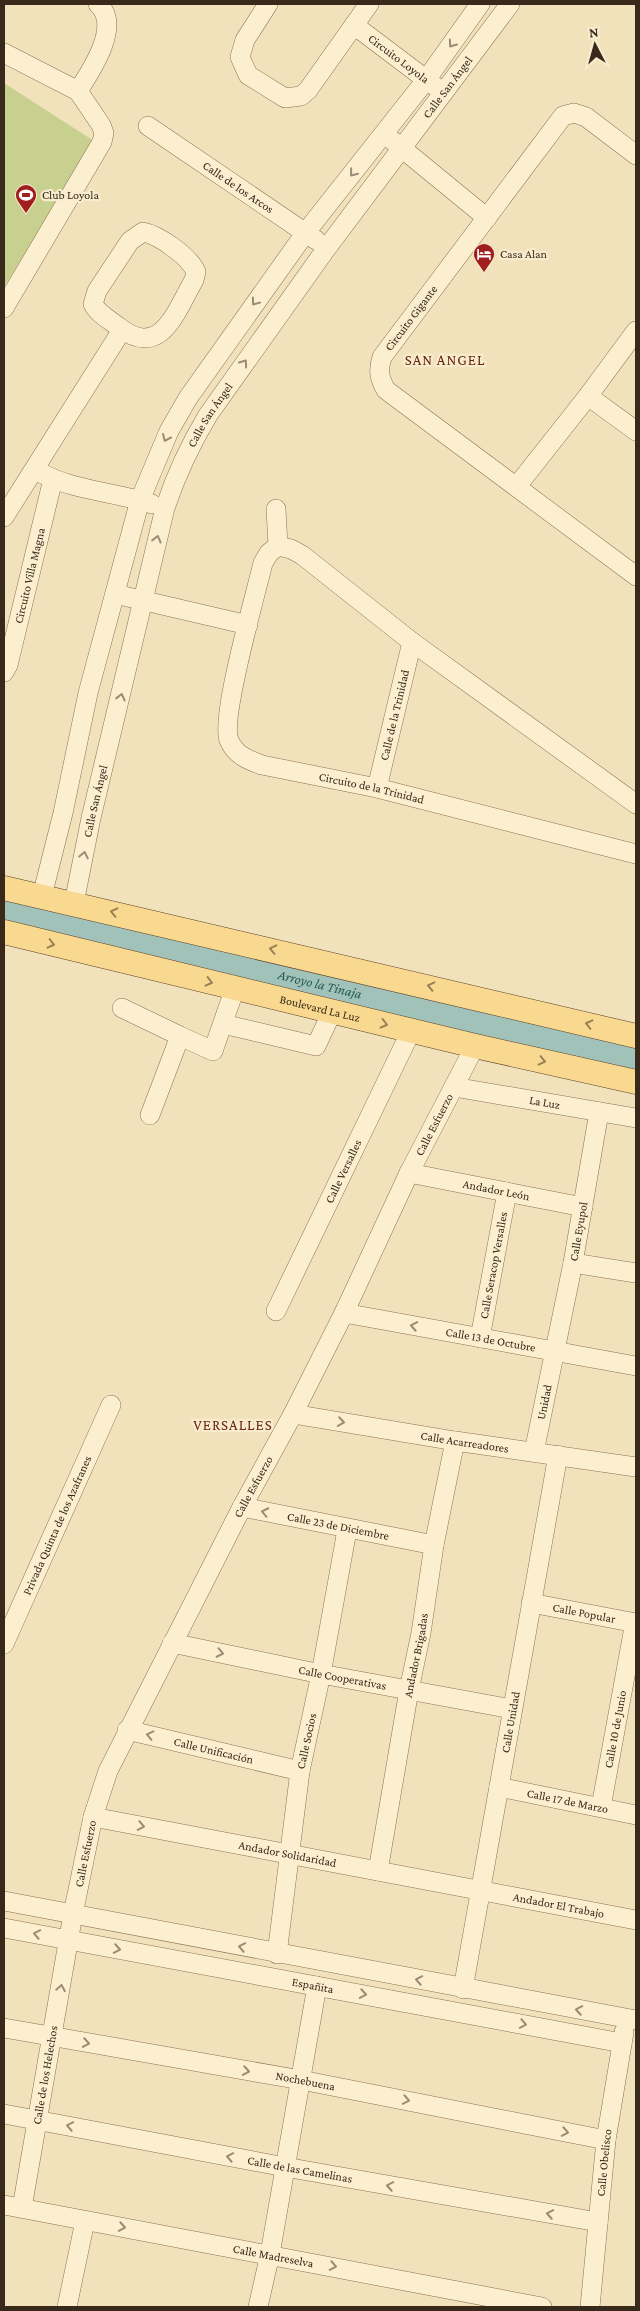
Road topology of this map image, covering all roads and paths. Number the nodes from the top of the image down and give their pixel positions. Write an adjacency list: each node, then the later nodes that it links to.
1 (98, 4): 9 (street)
2 (268, 4): 6 (street)
3 (369, 4): 6 (street)
4 (480, 4): 8 (street, Calle San Ángel, one-way to 8)
5 (510, 4): 10 (street, Calle San Ángel)
6 (354, 25): 8 (street, Circuito Loyola)
7 (4, 53): 9 (street)
8 (426, 80): 10 (street, Circuito Loyola); 12 (street, Calle San Ángel)
9 (78, 90): 18 (street)
10 (443, 92): 13 (street, Calle San Ángel)
11 (148, 126): 16 (street, Calle de los Arcos)
12 (385, 134): 13 (street); 16 (street, Calle San Ángel, one-way to 16)
13 (402, 148): 15 (street); 17 (street, Calle San Ángel)
14 (636, 155): 15 (street, Circuito Gigante)
15 (487, 218): 25 (street, Circuito Gigante)
16 (306, 232): 17 (street, Calle de los Arcos); 26 (street, Calle San Ángel, one-way to 26)
17 (326, 249): 27 (street, Calle San Ángel, one-way to 17)
18 (4, 308)
19 (122, 330): 19 (street); 23 (street)
20 (636, 331): 21 (street)
21 (588, 396): 22 (street); 25 (street)
22 (636, 431)
23 (33, 468): 24 (street); 29 (street)
24 (53, 479): 26 (street); 36 (street, Circuito Villa Magna)
25 (516, 486): 31 (street, Circuito Gigante)
26 (140, 500): 27 (street); 32 (street, Calle San Ángel)
27 (165, 508): 33 (street, Calle San Ángel, one-way to 27)
28 (276, 509): 30 (street)
29 (4, 517)
30 (278, 546): 34 (street, Circuito de la Trinidad); 35 (street)
31 (636, 576)
32 (115, 594): 33 (street); 41 (street, Calle San Ángel)
33 (144, 601): 34 (street); 42 (street, Calle San Ángel, one-way to 33)
34 (248, 625): 37 (street, Circuito de la Trinidad)
35 (412, 642): 37 (street, Calle de la Trinidad); 38 (street)
36 (4, 672)
37 (377, 788): 39 (street, Circuito de la Trinidad)
38 (636, 804)
39 (636, 854)
40 (4, 888): 41 (main road)
41 (42, 896): 42 (main road)
42 (74, 903): 50 (main road, one-way to 42)
43 (4, 932): 44 (main road, Boulevard La Luz, one-way to 44)
44 (236, 988): 46 (main road, Boulevard La Luz); 47 (street)
45 (122, 1008): 49 (street)
46 (332, 1012): 47 (street); 48 (main road, Boulevard La Luz, one-way to 48)
47 (223, 1024): 49 (street)
48 (411, 1031): 51 (main road, Boulevard La Luz); 62 (street, Calle Versalles)
49 (180, 1036): 55 (street)
50 (636, 1036)
51 (475, 1046): 52 (main road, Boulevard La Luz, one-way to 52); 53 (street, Calle Esfuerzo)
52 (636, 1082)
53 (454, 1087): 54 (street, La Luz); 57 (street, Calle Esfuerzo)
54 (599, 1112): 56 (street, La Luz); 59 (street, Calle Eyupol)
55 (150, 1115)
56 (636, 1118)
57 (409, 1173): 58 (street, Andador León); 63 (street, Calle Esfuerzo)
58 (507, 1192): 59 (street, Andador León); 64 (street, Calle Seracop Versalles)
59 (583, 1207): 60 (street, Calle Eyupol)
60 (573, 1263): 61 (street); 65 (street, Calle Eyupol)
61 (636, 1273)
62 (276, 1311)
63 (344, 1313): 64 (street, Calle 13 de Octubre, one-way to 63); 68 (street, Calle Esfuerzo)
64 (480, 1338): 65 (street, Calle 13 de Octubre)
65 (554, 1351): 66 (street, Calle 13 de Octubre); 70 (street, Unidad)
66 (636, 1366)
67 (111, 1405): 79 (street, Privada Quinta de los Azafranes)
68 (293, 1414): 69 (street, Calle Acarreadores, one-way to 69); 73 (street, Calle Esfuerzo)
69 (455, 1441): 70 (street, Calle Acarreadores); 75 (street, Andador Brigadas)
70 (534, 1452): 71 (street, Calle Acarreadores)
71 (558, 1455): 72 (street, Calle Acarreadores); 76 (street, Calle Unidad)
72 (636, 1467)
73 (242, 1507): 74 (street, Calle 23 de Diciembre, one-way to 73); 78 (street, Calle Esfuerzo)
74 (347, 1530): 75 (street, Calle 23 de Diciembre); 80 (street, Calle Socios)
75 (434, 1545): 81 (street, Andador Brigadas)
76 (531, 1603): 77 (street, Calle Popular); 82 (street, Calle Unidad)
77 (635, 1622): 86 (street, Calle 10 de Junio)
78 (172, 1643): 80 (street, Calle Cooperativas, one-way to 80); 83 (street, Calle Esfuerzo)
79 (4, 1644)
80 (321, 1674): 81 (street, Calle Cooperativas); 84 (street, Calle Socios)
81 (409, 1690): 82 (street, Calle Cooperativas); 90 (street, Andador Brigadas)
82 (512, 1709): 85 (street, Calle Unidad)
83 (127, 1730): 84 (street, Calle Unificación, one-way to 83); 88 (street, Calle Esfuerzo)
84 (300, 1771): 89 (street, Calle Socios)
85 (498, 1788): 86 (street, Calle 17 de Marzo); 91 (street, Calle Unidad)
86 (601, 1807): 87 (street, Calle 17 de Marzo)
87 (636, 1814)
88 (93, 1817): 89 (street, Andador Solidaridad, one-way to 89); 93 (street, Calle Esfuerzo)
89 (289, 1855): 90 (street, Andador Solidaridad); 97 (street, Calle Socios)
90 (378, 1871): 91 (street, Andador Solidaridad)
91 (480, 1890): 94 (street, Andador El Trabajo); 99 (street, Calle Unidad)
92 (4, 1901): 93 (street)
93 (73, 1914): 96 (street, Calle Esfuerzo); 97 (street, one-way to 93)
94 (636, 1920)
95 (4, 1928): 96 (street, Españita, one-way to 95)
96 (69, 1940): 98 (street, Españita, one-way to 98); 102 (street, Calle de los Helechos, one-way to 96)
97 (277, 1954): 99 (street, one-way to 97)
98 (317, 1986): 103 (street, Españita, one-way to 103); 104 (street)
99 (463, 1989): 100 (street, one-way to 99)
100 (631, 2020): 103 (street, Calle Obelisco)
101 (4, 2028): 102 (street, Nochebuena)
102 (52, 2037): 104 (street, Nochebuena, one-way to 104); 106 (street, Calle de los Helechos)
103 (622, 2043): 107 (street, Calle Obelisco)
104 (301, 2080): 107 (street, Nochebuena, one-way to 107); 108 (street)
105 (4, 2114): 106 (street, Calle de las Camelinas)
106 (38, 2120): 108 (street, Calle de las Camelinas, one-way to 106); 109 (street, Calle de los Helechos)
107 (606, 2140): 111 (street, Calle Obelisco)
108 (285, 2167): 111 (street, Calle de las Camelinas, one-way to 108); 112 (street)
109 (13, 2207): 110 (street, Calle Madreselva)
110 (86, 2221): 112 (street, Calle Madreselva, one-way to 112); 113 (street)
111 (598, 2222): 116 (street, Calle Obelisco)
112 (270, 2254): 114 (street); 115 (street, Calle Madreselva, one-way to 115)
113 (67, 2307)
114 (258, 2307)
115 (542, 2307)
116 (590, 2307)

